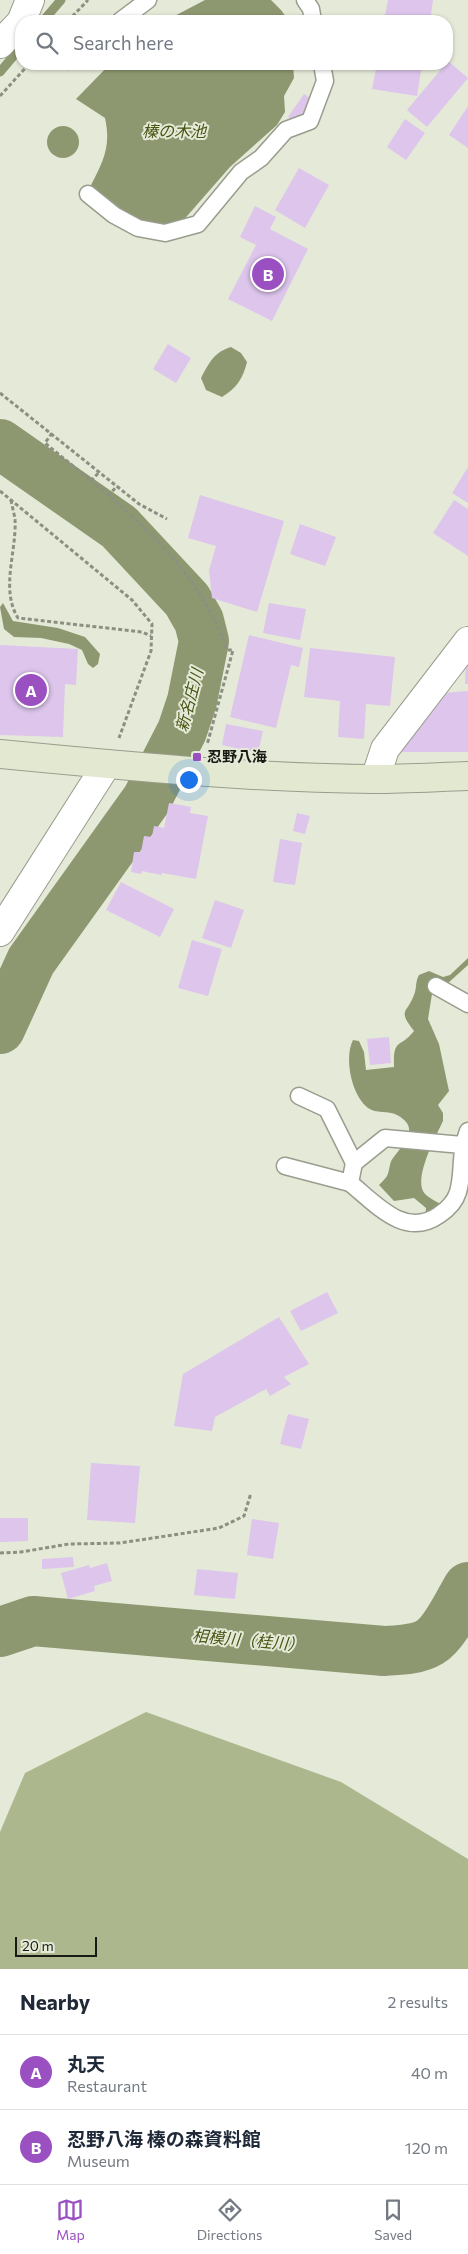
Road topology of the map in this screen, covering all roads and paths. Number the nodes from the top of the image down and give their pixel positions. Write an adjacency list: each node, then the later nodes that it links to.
1 (30, 0): 5 (street)
2 (88, 0): 6 (path)
3 (148, 0): 7 (lane)
4 (305, 0): 8 (lane)
5 (24, 15)
6 (74, 15)
7 (128, 15)
8 (312, 15)
9 (15, 28): 10 (street)
10 (0, 44)
11 (24, 70): 13 (path)
12 (323, 70): 14 (lane)
13 (0, 96)
14 (88, 194)
15 (0, 393): 16 (path)
16 (52, 433): 17 (path); 18 (path)
17 (100, 471): 18 (path); 19 (path)
18 (91, 481): 21 (path)
19 (117, 486): 21 (path); 23 (path)
20 (0, 491): 22 (path)
21 (108, 496): 27 (path)
22 (11, 499): 24 (path); 24 (path)
23 (167, 519)
24 (151, 636): 28 (path)
25 (468, 641): 30 (street)
26 (0, 754): 28 (street)
27 (202, 758): 28 (street); 30 (street)
28 (111, 764): 31 (street)
29 (468, 776): 30 (street)
30 (375, 779)
31 (0, 932)
32 (436, 986): 33 (lane)
33 (468, 1004)
34 (299, 1096): 36 (lane)
35 (465, 1138): 36 (lane); 38 (lane)
36 (354, 1163): 38 (lane)
37 (285, 1166): 38 (lane)
38 (350, 1183)
39 (252, 1493): 40 (path)
40 (0, 1553)

